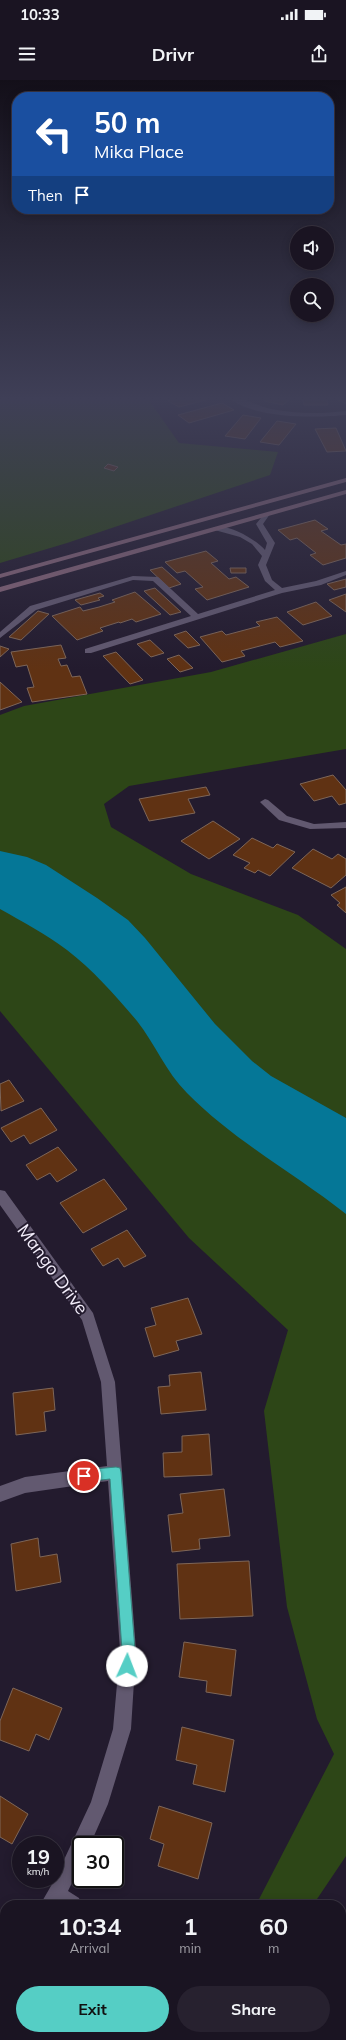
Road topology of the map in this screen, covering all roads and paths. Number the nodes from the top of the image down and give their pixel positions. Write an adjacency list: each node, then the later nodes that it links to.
1 (319, 487): 7 (main road)
2 (346, 492): 3 (main road)
3 (267, 514): 4 (main road); 5 (lane)
4 (214, 529): 5 (lane); 8 (main road)
5 (265, 554): 9 (lane)
6 (346, 573): 9 (lane)
7 (0, 576)
8 (0, 590)
9 (280, 591): 10 (lane)
10 (196, 617): 11 (lane); 12 (lane)
11 (0, 636)
12 (88, 651)
13 (265, 802): 14 (street)
14 (346, 825)
15 (0, 1195): 16 (street, Mango Drive)
16 (116, 1472): 17 (street); 18 (street, Mango Drive)
17 (0, 1494)
18 (60, 1900)

